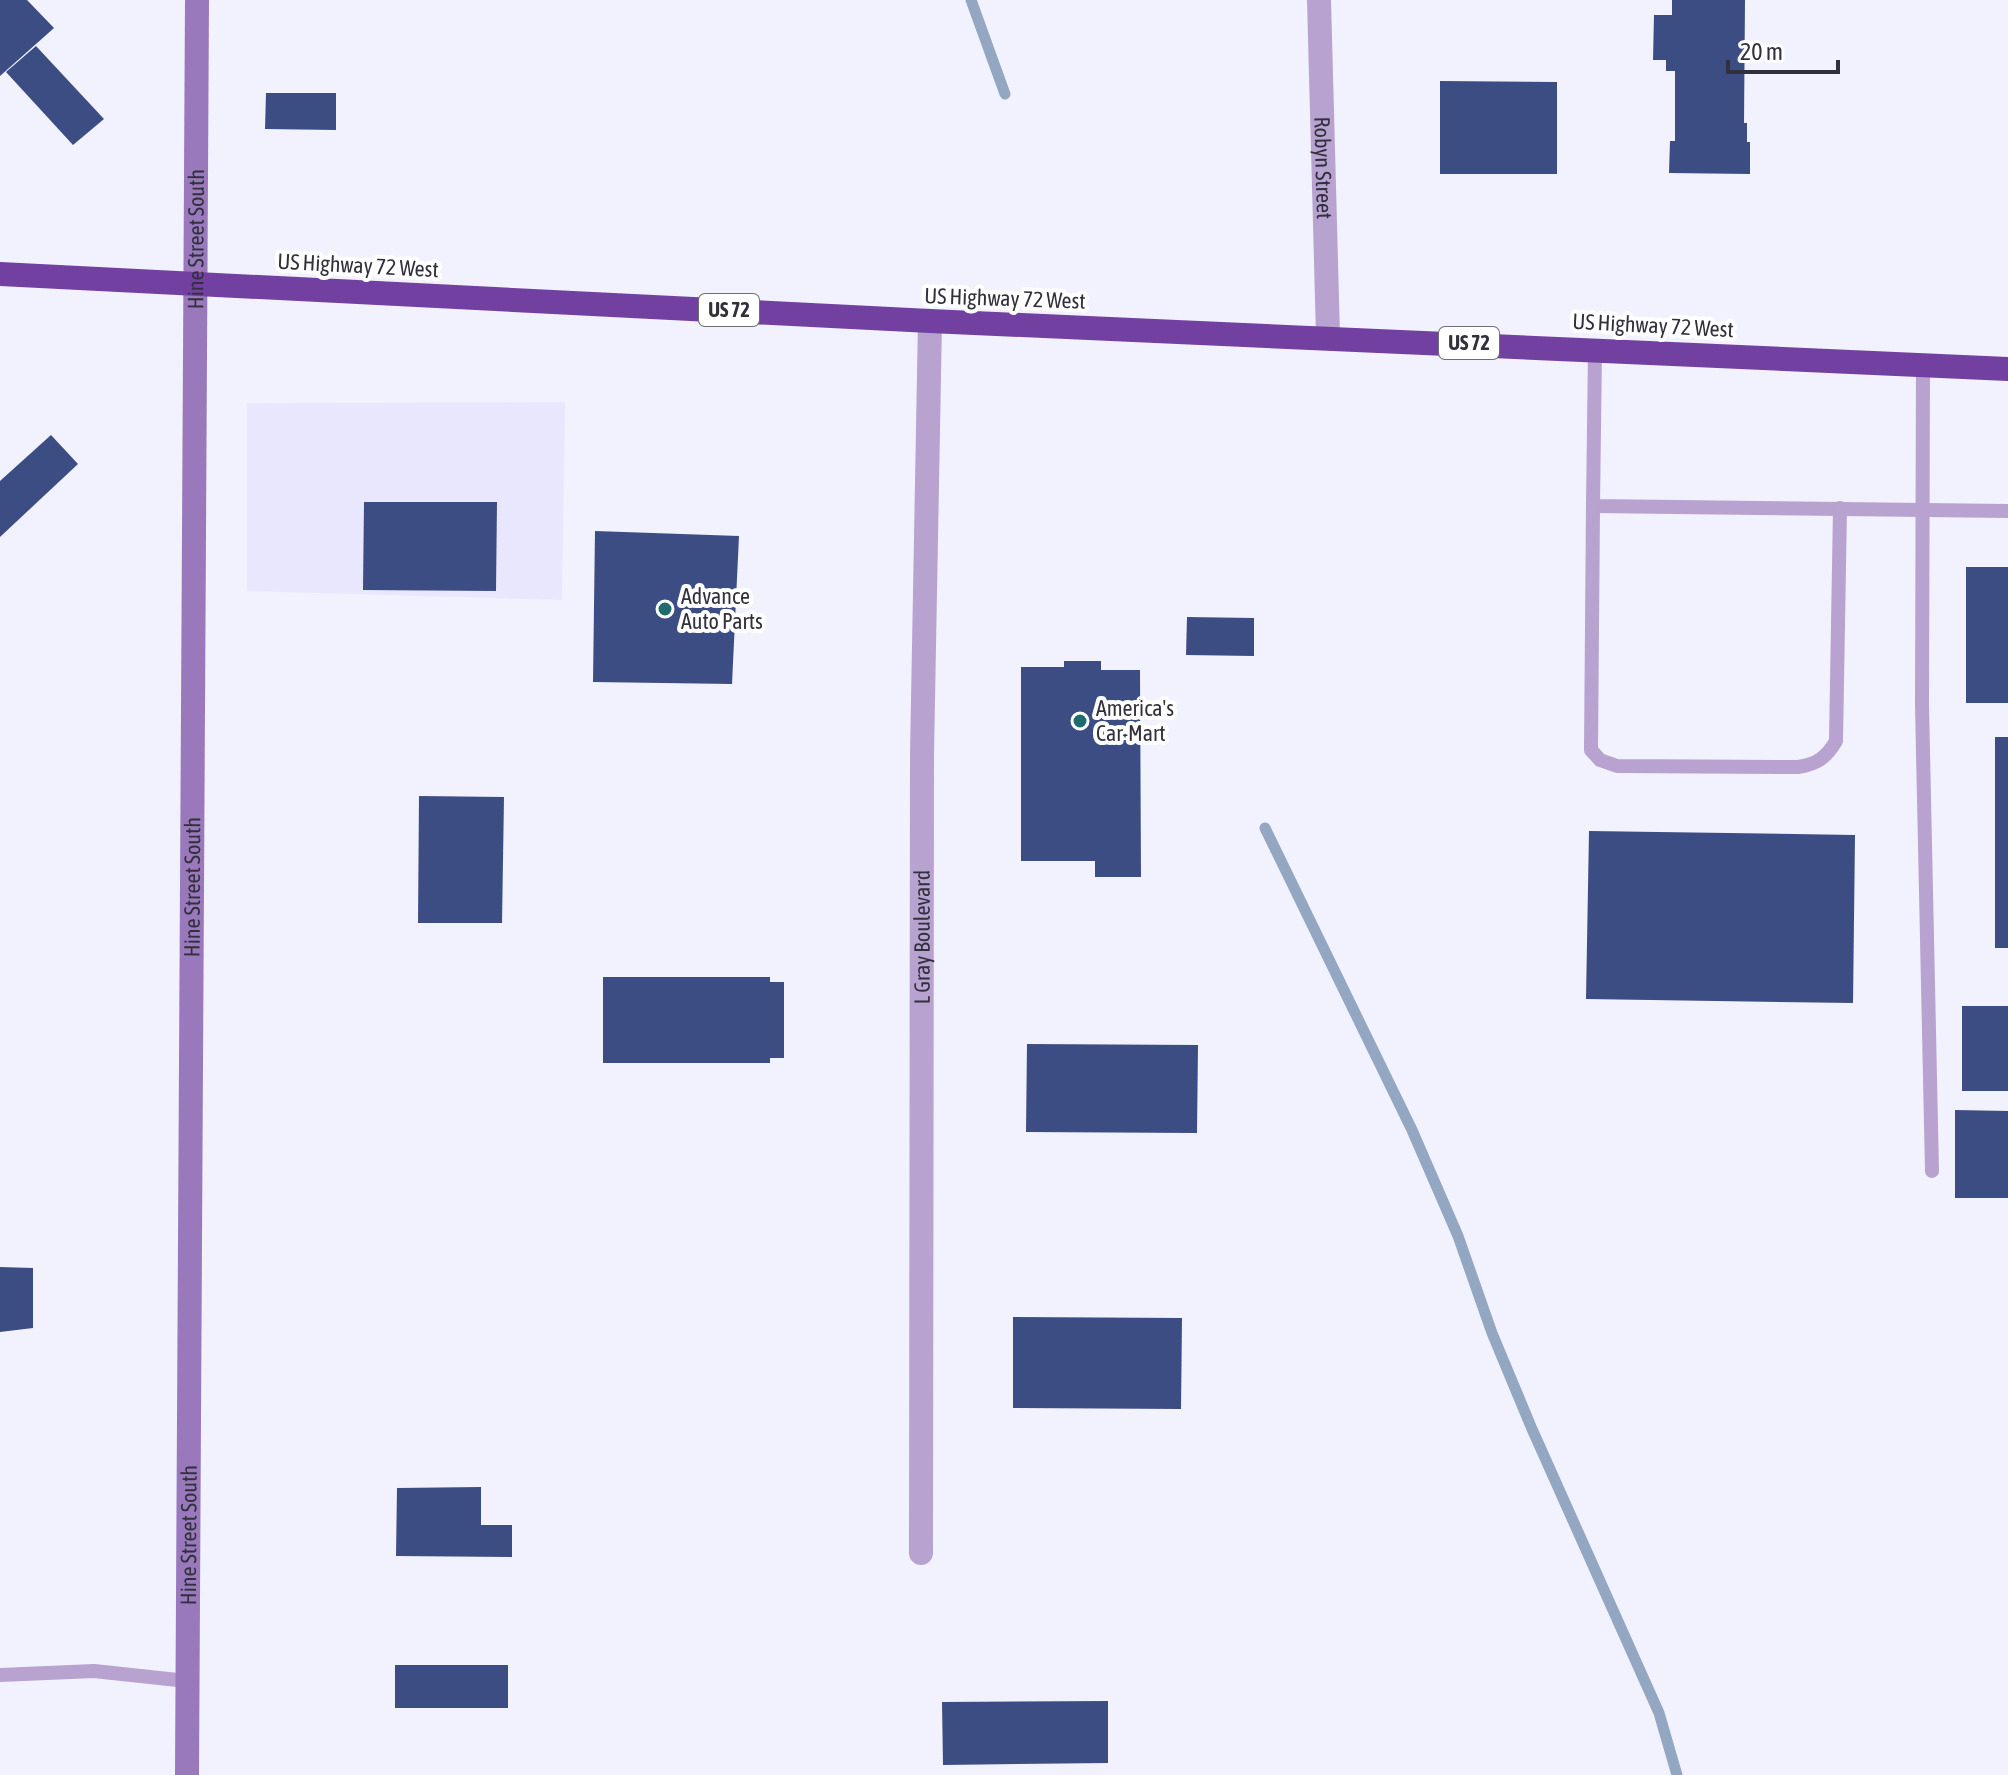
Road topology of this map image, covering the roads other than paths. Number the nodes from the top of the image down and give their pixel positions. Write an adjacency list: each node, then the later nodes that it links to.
1 (197, 0): 4 (street, Hine Street South)
2 (1319, 0): 6 (street, Robyn Street)
3 (0, 274): 4 (highway, US Highway 72 West / US 72)
4 (195, 283): 5 (highway, US Highway 72 West / US 72); 17 (street, Hine Street South)
5 (930, 321): 6 (highway, US Highway 72 West / US 72); 15 (street, L Gray Boulevard)
6 (1328, 336): 7 (highway, US Highway 72 West / US 72)
7 (1595, 349): 8 (highway, US Highway 72 West / US 72); 10 (lane)
8 (1923, 364): 9 (highway, US Highway 72 West / US 72); 12 (lane)
9 (2008, 369)
10 (1593, 506): 11 (lane); 11 (lane)
11 (1840, 508): 12 (lane)
12 (1923, 510): 13 (lane); 14 (lane)
13 (2008, 511)
14 (1932, 1171)
15 (921, 1553)
16 (0, 1675): 17 (lane)
17 (187, 1681): 18 (street, Hine Street South)
18 (187, 1775)

